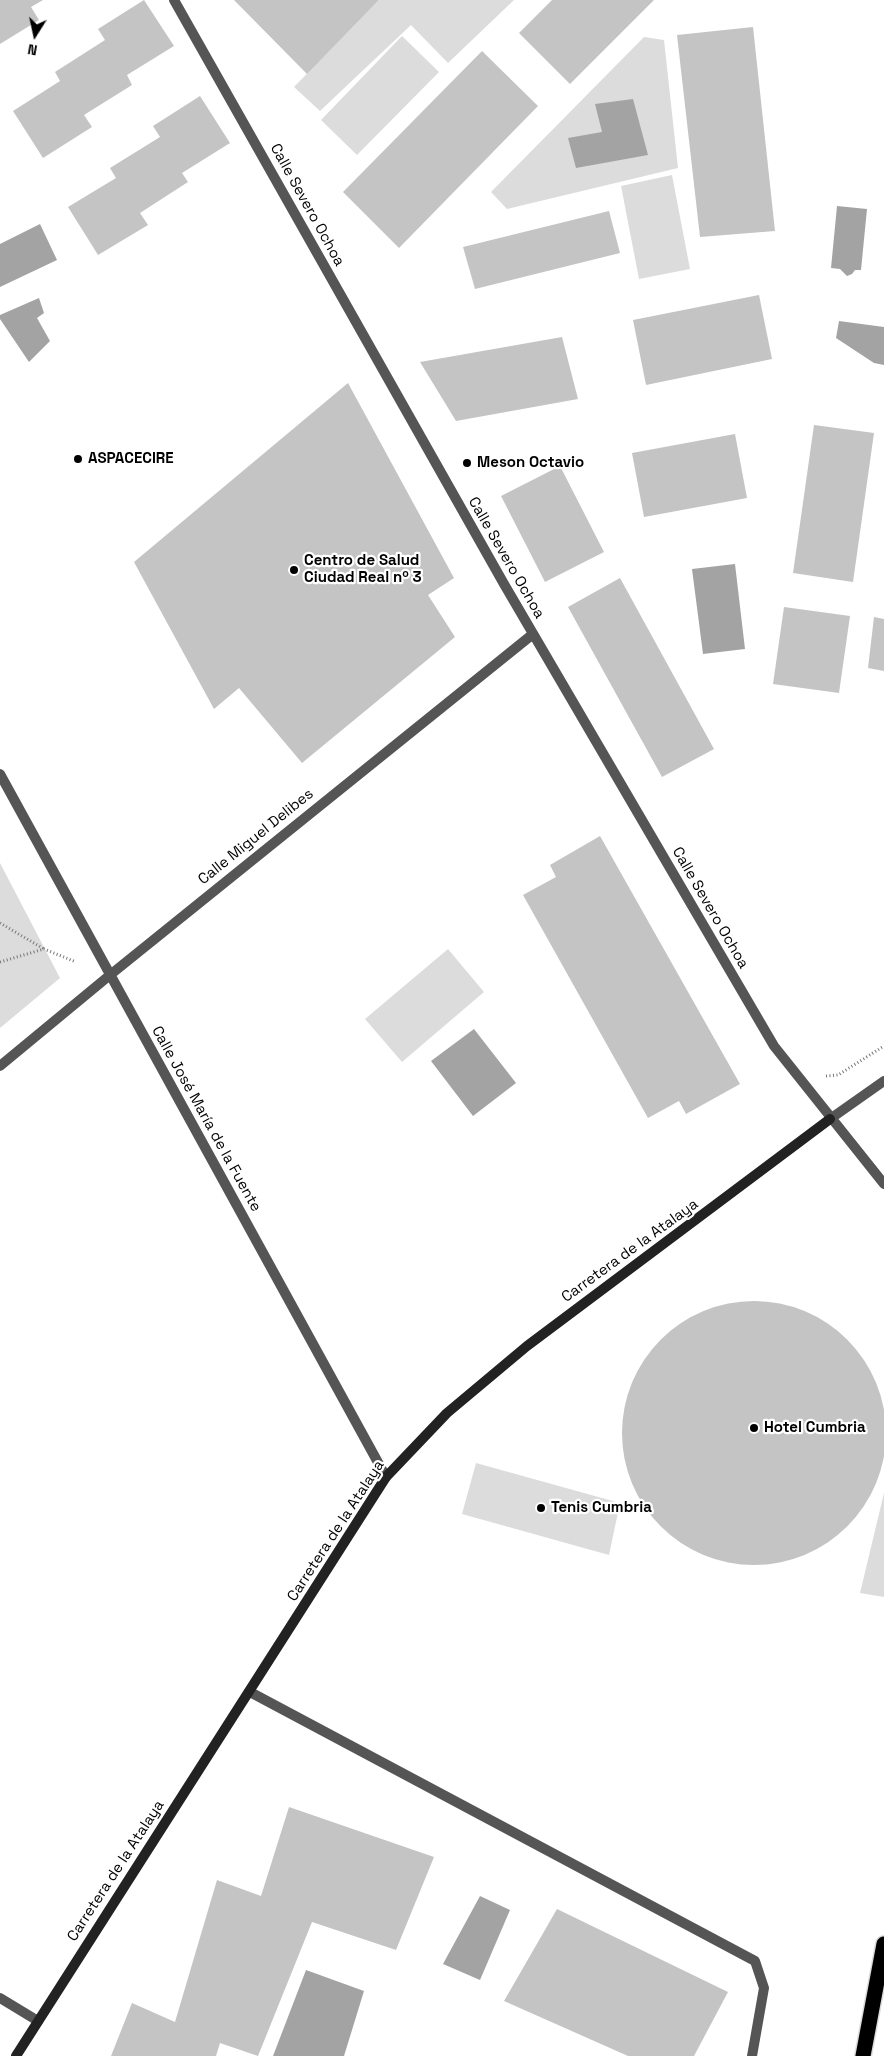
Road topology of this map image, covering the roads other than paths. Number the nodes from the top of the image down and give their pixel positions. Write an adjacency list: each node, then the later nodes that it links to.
1 (174, 0): 2 (street, Calle Severo Ochoa)
2 (533, 634): 4 (street, Calle Miguel Delibes); 7 (street, Calle Severo Ochoa)
3 (0, 774): 4 (street, Calle José María de la Fuente)
4 (110, 974): 5 (street, Calle Miguel Delibes); 9 (street, Calle José María de la Fuente)
5 (0, 1066)
6 (884, 1081): 7 (street)
7 (830, 1119): 8 (street, Calle Severo Ochoa); 9 (street, Carretera de la Atalaya)
8 (884, 1184)
9 (386, 1477): 10 (street, Carretera de la Atalaya)
10 (250, 1692): 13 (street, Carretera de la Atalaya); 15 (street)
11 (884, 1944): 16 (highway)
12 (0, 1998): 13 (street)
13 (38, 2020): 14 (street, Carretera de la Atalaya)
14 (16, 2056)
15 (752, 2056)
16 (863, 2056)

